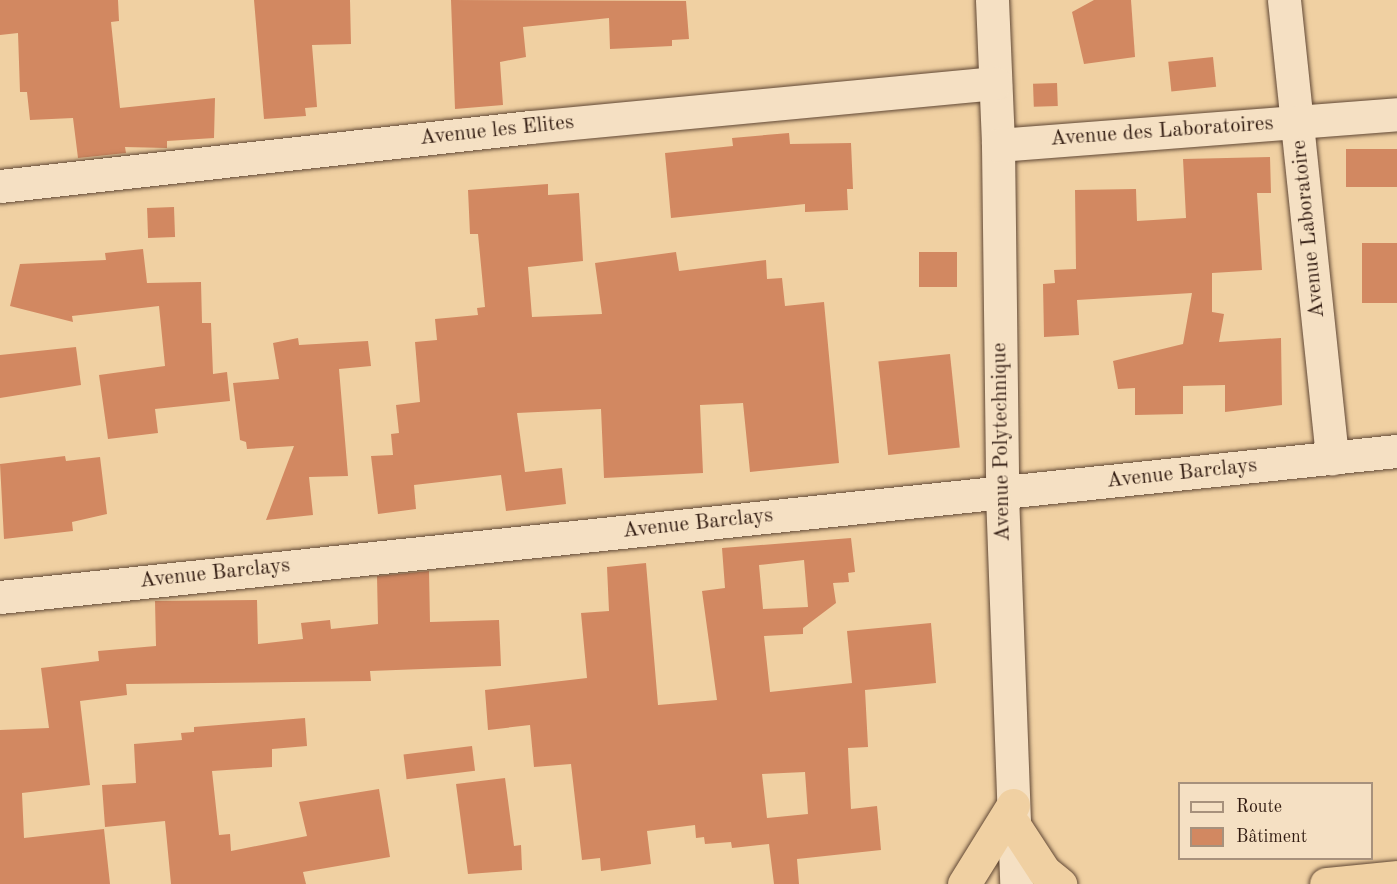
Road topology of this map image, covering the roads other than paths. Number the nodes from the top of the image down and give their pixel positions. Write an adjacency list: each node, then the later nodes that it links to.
1 (992, 0): 3 (street, Avenue Polytechnique)
2 (1284, 0): 5 (street, Avenue Laboratoire)
3 (995, 83): 6 (street, Avenue Polytechnique); 7 (street, Avenue les Elites)
4 (1397, 114): 5 (street, Avenue des Laboratoires)
5 (1298, 122): 6 (street, Avenue des Laboratoires); 9 (street, Avenue Laboratoire)
6 (998, 145): 10 (street, Avenue Polytechnique)
7 (0, 186)
8 (1397, 451): 9 (street, Avenue Barclays)
9 (1332, 458): 10 (street, Avenue Barclays)
10 (1002, 494): 11 (street, Avenue Barclays); 12 (street, Avenue Polytechnique)
11 (0, 597)
12 (1013, 815): 14 (highway); 15 (street, Avenue Polytechnique); 16 (highway)
13 (1397, 877): 17 (highway)
14 (964, 884)
15 (1016, 884)
16 (1060, 884)
17 (1326, 884)

